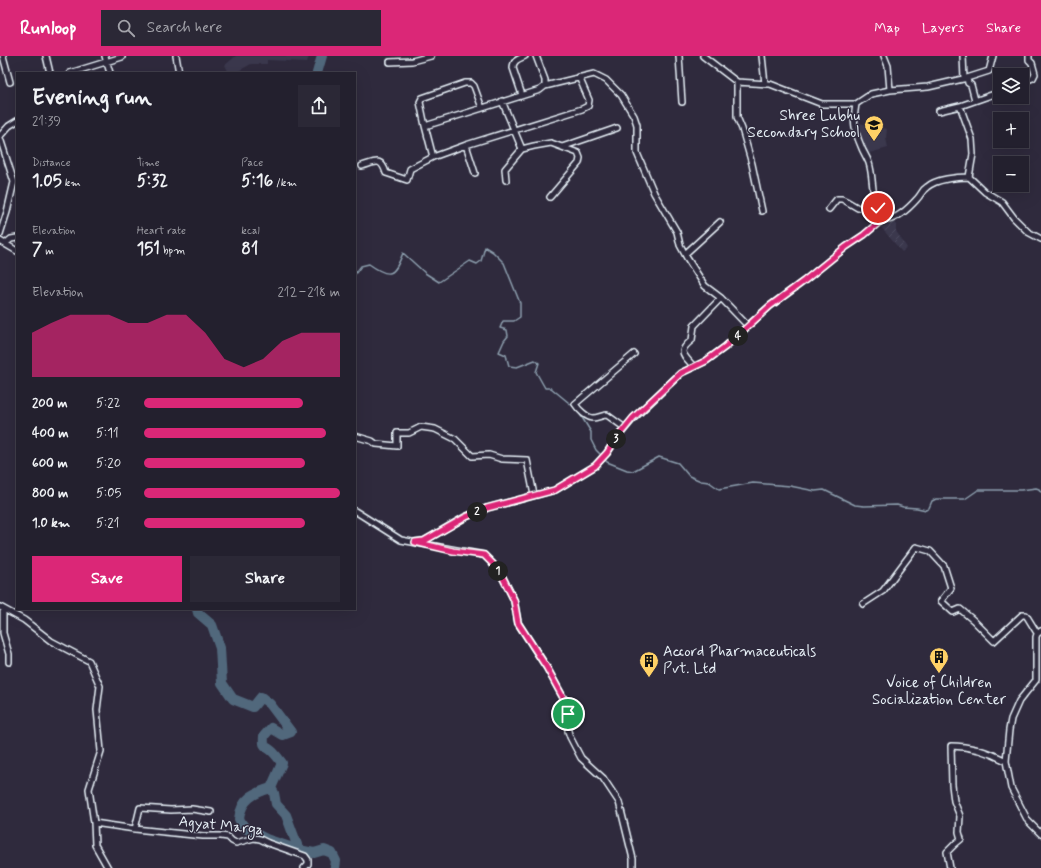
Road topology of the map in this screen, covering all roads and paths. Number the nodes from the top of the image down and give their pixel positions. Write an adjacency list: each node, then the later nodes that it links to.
1 (3, 56): 24 (street)
2 (46, 56): 17 (street)
3 (176, 56): 20 (street)
4 (431, 56): 16 (street)
5 (525, 56): 30 (street)
6 (536, 56): 27 (street)
7 (680, 56): 33 (street)
8 (703, 56): 25 (street)
9 (762, 56): 26 (street)
10 (884, 56): 28 (street)
11 (963, 56): 22 (street)
12 (993, 56): 22 (street)
13 (1029, 56): 23 (street)
14 (122, 57): 15 (street)
15 (106, 59): 18 (street); 19 (street)
16 (390, 62)
17 (50, 72)
18 (73, 72)
19 (110, 72)
20 (179, 72)
21 (579, 77): 27 (street); 41 (street); 62 (street)
22 (965, 79): 28 (street); 31 (street)
23 (1029, 79)
24 (10, 82)
25 (737, 82): 26 (street); 54 (street)
26 (765, 84): 34 (street)
27 (545, 86): 30 (street)
28 (890, 90): 34 (street)
29 (993, 94): 31 (street)
30 (522, 95): 32 (street)
31 (975, 100): 35 (street)
32 (502, 101): 36 (street); 41 (street)
33 (682, 102)
34 (856, 104): 53 (street)
35 (960, 106): 37 (street); 49 (street)
36 (482, 108): 39 (street); 39 (street)
37 (939, 111)
38 (16, 122): 42 (street)
39 (425, 126): 46 (street)
40 (617, 128): 44 (street)
41 (514, 130): 43 (street); 45 (street)
42 (0, 137): 57 (street)
43 (466, 145): 46 (street); 48 (street)
44 (562, 147): 45 (street); 51 (street)
45 (522, 149): 50 (street)
46 (432, 157): 47 (street)
47 (362, 166)
48 (475, 173)
49 (969, 177): 55 (street); 59 (street)
50 (506, 180)
51 (550, 197)
52 (829, 208): 53 (street)
53 (878, 208): 55 (street)
54 (762, 211)
55 (884, 218): 64 (street)
56 (720, 222): 62 (street)
57 (0, 234)
58 (16, 238): 60 (street)
59 (1041, 239)
60 (2, 242): 61 (street)
61 (16, 250)
62 (684, 254): 63 (street)
63 (721, 298): 64 (street); 66 (street)
64 (748, 326): 66 (street)
65 (634, 354): 67 (street)
66 (694, 367): 67 (street)
67 (625, 428): 69 (street)
68 (356, 436): 69 (street)
69 (534, 495): 71 (street)
70 (356, 512): 71 (street)
71 (415, 542): 83 (street)
72 (863, 604): 74 (street)
73 (1, 608): 75 (street); 78 (street)
74 (1039, 632): 76 (street)
75 (9, 662)
76 (1006, 761): 80 (street); 84 (street)
77 (211, 812): 79 (street)
78 (94, 823): 79 (street, Agyat Marga); 81 (street)
79 (135, 829): 82 (street, Agyat Marga)
80 (1041, 834)
81 (108, 868)
82 (304, 868)
83 (633, 868)
84 (950, 868)

